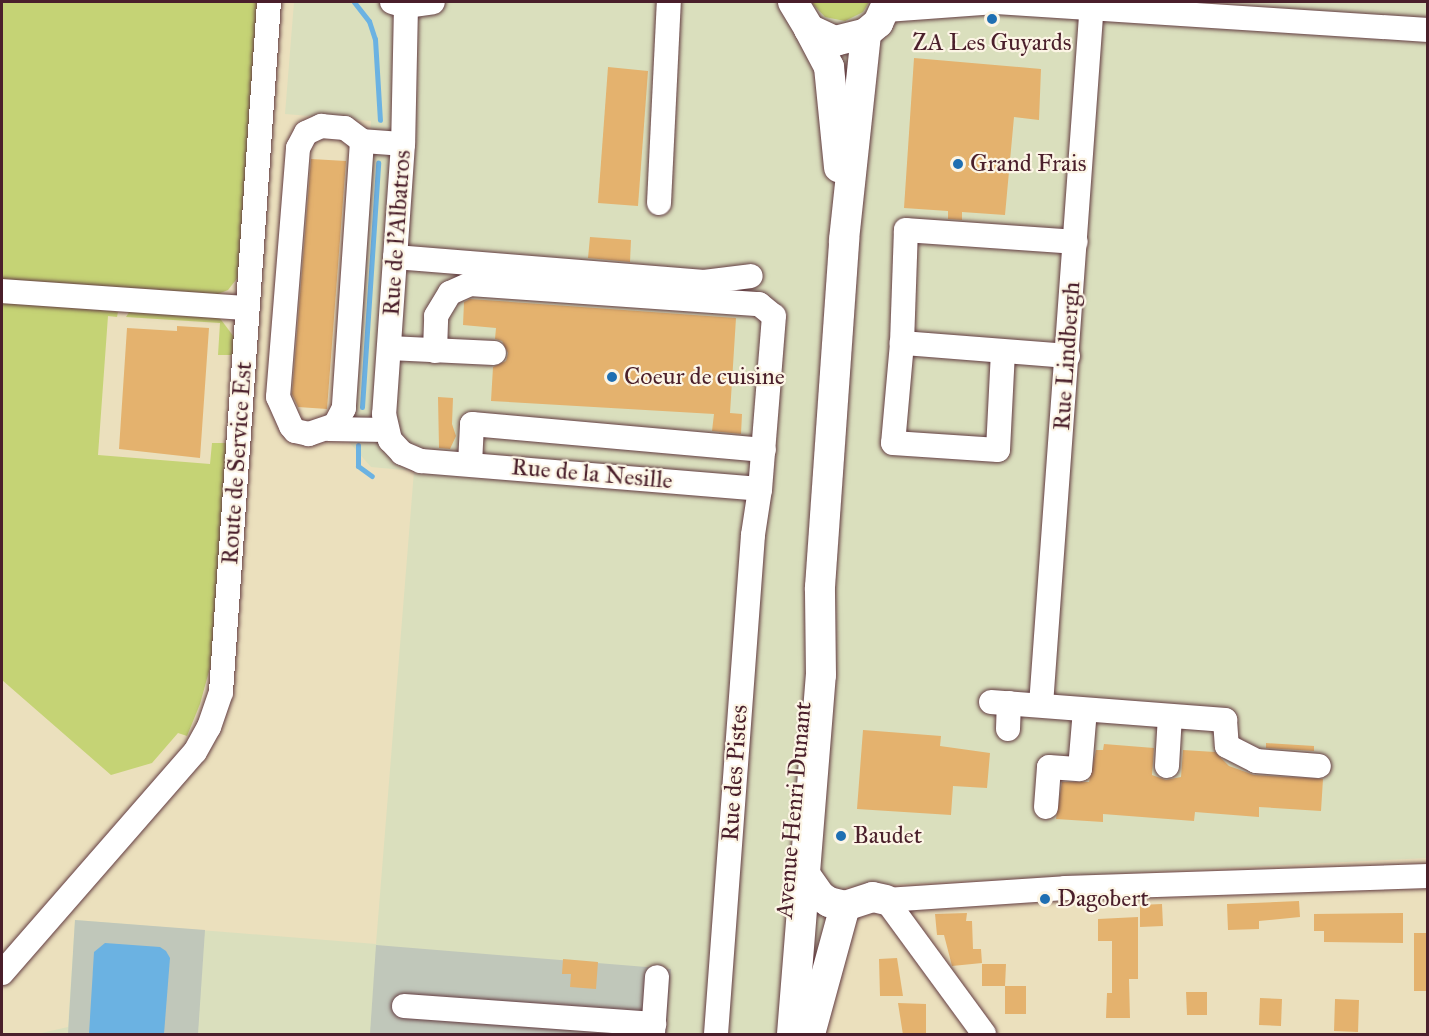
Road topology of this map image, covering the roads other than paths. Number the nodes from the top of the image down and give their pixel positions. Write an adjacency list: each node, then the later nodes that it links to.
1 (269, 2): 21 (street, Route de Service Est)
2 (433, 2): 6 (street)
3 (669, 2): 15 (street)
4 (793, 2): 10 (main road, Avenue Henri Dunant)
5 (995, 2): 7 (street); 8 (street)
6 (399, 4): 14 (street, Rue de l'Albatros)
7 (1092, 4): 9 (street); 17 (street, Rue Lindbergh)
8 (887, 6): 12 (main road)
9 (1161, 6): 11 (street)
10 (809, 29): 12 (main road); 16 (main road, Avenue Henri Dunant)
11 (1428, 30)
12 (866, 33): 16 (main road, Avenue Henri Dunant)
13 (362, 141): 14 (street); 28 (street); 28 (street)
14 (404, 144): 18 (street, Rue de l'Albatros)
15 (659, 203)
16 (844, 240): 33 (main road, Avenue Henri Dunant)
17 (1076, 242): 22 (street); 27 (street, Rue Lindbergh)
18 (395, 258): 19 (street); 23 (street, Rue de l'Albatros)
19 (751, 276)
20 (2, 291): 21 (street)
21 (247, 308): 45 (street, Route de Service Est)
22 (902, 343): 25 (street); 25 (street)
23 (389, 348): 24 (street); 29 (street, Rue de l'Albatros)
24 (435, 351): 26 (street); 30 (street, Rue des Pistes)
25 (1003, 352): 27 (street)
26 (494, 353)
27 (1068, 356): 34 (street, Rue Lindbergh)
28 (329, 429): 29 (street)
29 (386, 430): 31 (street, Rue de la Nesille)
30 (764, 450): 31 (street); 32 (street, Rue des Pistes)
31 (470, 464): 32 (street, Rue de la Nesille)
32 (758, 500): 49 (street, Rue des Pistes)
33 (820, 587): 41 (main road, Avenue Henri Dunant); 50 (main road, Avenue Henri Dunant)
34 (1041, 705): 35 (street); 37 (street)
35 (1085, 710): 36 (street); 40 (street)
36 (1170, 716): 38 (street); 39 (street)
37 (1008, 729)
38 (1167, 766)
39 (1319, 766)
40 (1046, 807)
41 (804, 873): 44 (main road); 51 (main road, Avenue Henri Dunant)
42 (1428, 876): 43 (street)
43 (886, 900): 44 (main road); 53 (street)
44 (845, 906): 52 (main road)
45 (2, 973)
46 (657, 977): 48 (street)
47 (404, 1006): 48 (street)
48 (654, 1029)
49 (716, 1034)
50 (776, 1035)
51 (792, 1035)
52 (810, 1035)
53 (984, 1035)

